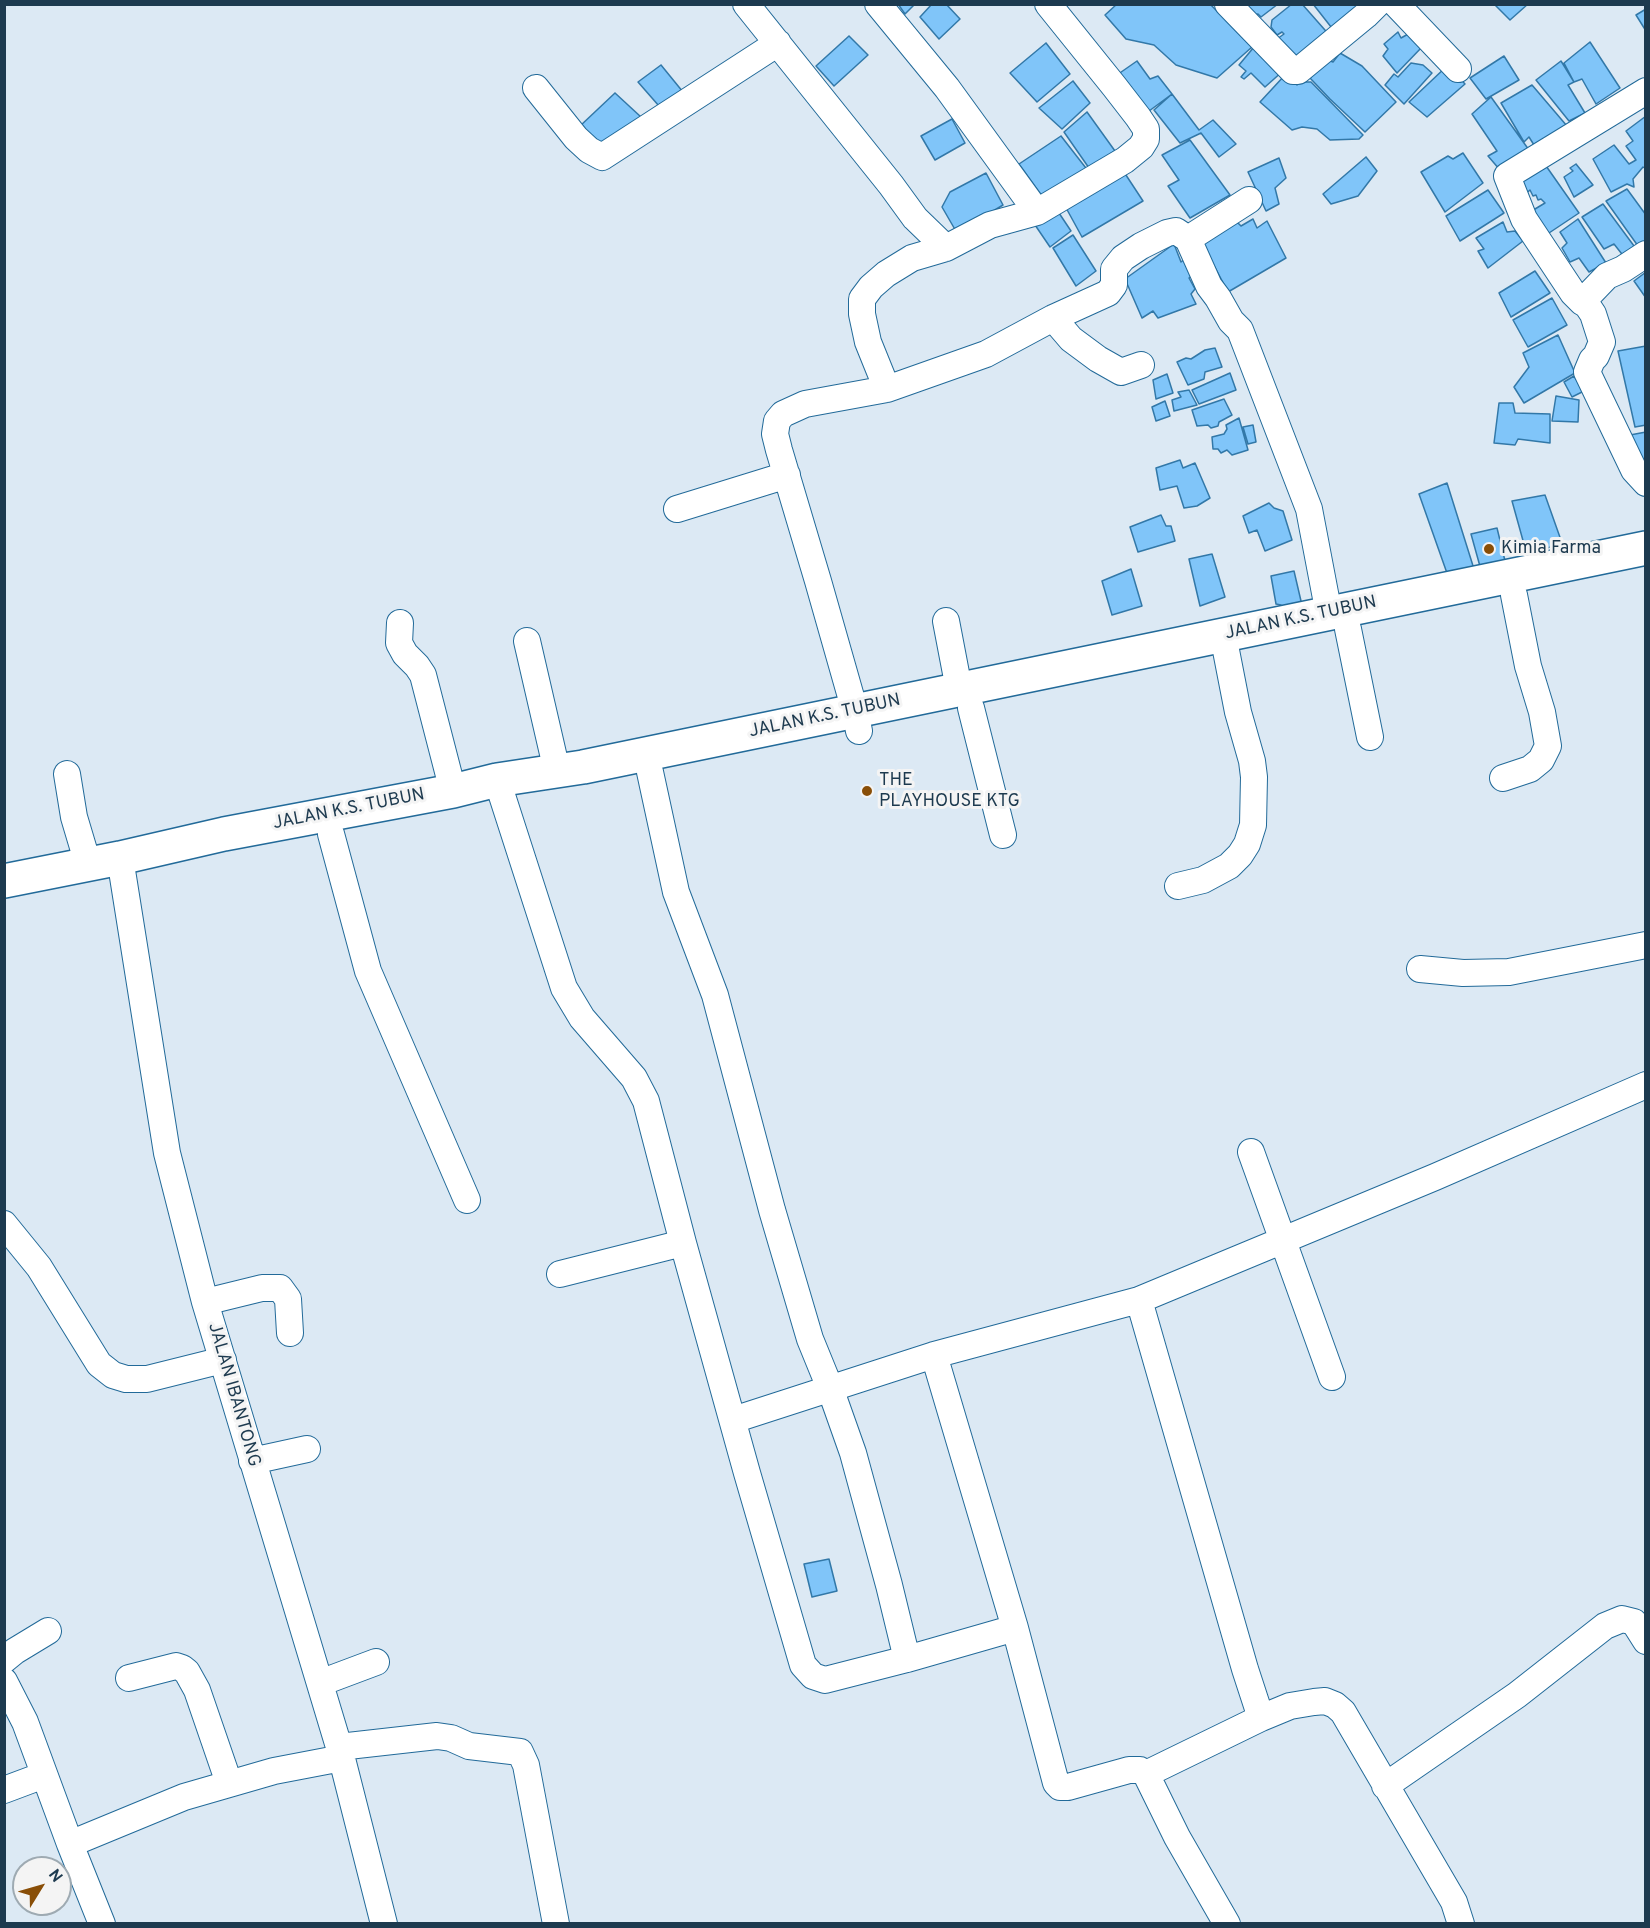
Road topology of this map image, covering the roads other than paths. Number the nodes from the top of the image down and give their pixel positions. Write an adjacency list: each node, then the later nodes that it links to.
1 (746, 4): 7 (street)
2 (878, 4): 12 (street)
3 (1048, 4): 12 (street)
4 (1228, 4): 5 (street)
5 (1377, 4)
6 (1396, 4): 8 (street)
7 (778, 43): 9 (street); 14 (street)
8 (1458, 69)
9 (536, 88)
10 (1646, 91): 16 (street)
11 (1249, 201): 13 (street)
12 (1037, 212): 14 (street)
13 (1188, 239): 17 (street); 27 (street)
14 (946, 248): 19 (street)
15 (1646, 254): 16 (street)
16 (1581, 302): 21 (street)
17 (1053, 318): 18 (street); 19 (street)
18 (1141, 365)
19 (887, 389): 20 (street)
20 (787, 475): 22 (street); 32 (street)
21 (1646, 483)
22 (677, 509)
23 (1646, 548): 27 (highway, JALAN K.S. TUBUN)
24 (1646, 570): 25 (highway, JALAN K.S. TUBUN)
25 (1514, 595): 27 (highway, JALAN K.S. TUBUN); 37 (street)
26 (946, 621): 31 (street)
27 (1338, 621): 30 (highway, JALAN K.S. TUBUN); 33 (street)
28 (400, 623): 39 (street)
29 (527, 641): 34 (street)
30 (1225, 646): 31 (highway, JALAN K.S. TUBUN); 45 (street)
31 (965, 698): 32 (highway, JALAN K.S. TUBUN); 41 (street)
32 (857, 721): 34 (highway, JALAN K.S. TUBUN); 35 (highway, JALAN K.S. TUBUN)
33 (1370, 737)
34 (556, 771): 38 (highway, JALAN K.S. TUBUN)
35 (650, 772): 38 (highway, JALAN K.S. TUBUN); 62 (street)
36 (67, 774): 42 (street)
37 (1503, 778)
38 (500, 790): 39 (highway, JALAN K.S. TUBUN); 54 (street)
39 (439, 801): 40 (highway, JALAN K.S. TUBUN); 43 (highway, JALAN K.S. TUBUN)
40 (331, 834): 43 (highway, JALAN K.S. TUBUN); 51 (street)
41 (1003, 835)
42 (88, 864): 43 (highway, JALAN K.S. TUBUN); 44 (highway, JALAN K.S. TUBUN)
43 (122, 867): 46 (highway, JALAN K.S. TUBUN); 57 (street, JALAN IBANTONG)
44 (4, 881)
45 (1178, 886)
46 (4, 901)
47 (1646, 945): 48 (street)
48 (1420, 969)
49 (1646, 1085): 53 (street)
50 (1251, 1152): 53 (street)
51 (467, 1200)
52 (4, 1224): 60 (street)
53 (1282, 1241): 56 (street); 61 (street)
54 (682, 1242): 55 (street); 63 (street)
55 (560, 1274)
56 (1139, 1300): 59 (street); 75 (street)
57 (205, 1302): 58 (street); 60 (street, JALAN IBANTONG)
58 (290, 1333)
59 (934, 1355): 62 (street); 66 (street)
60 (223, 1360): 65 (street, JALAN IBANTONG)
61 (1332, 1377)
62 (830, 1388): 63 (street); 69 (street)
63 (733, 1420): 69 (street)
64 (307, 1449): 65 (street)
65 (252, 1461): 74 (street, JALAN IBANTONG)
66 (1015, 1628): 69 (street); 77 (street)
67 (48, 1631): 70 (street)
68 (1646, 1641): 80 (street)
69 (907, 1659)
70 (4, 1660)
71 (376, 1662): 74 (street)
72 (129, 1678): 79 (street)
73 (4, 1681): 78 (street)
74 (320, 1683): 76 (street, JALAN IBANTONG)
75 (1261, 1718): 77 (street); 80 (street)
76 (340, 1753): 79 (street); 84 (street, JALAN IBANTONG); 85 (street)
77 (1146, 1774): 86 (street)
78 (44, 1775): 81 (street); 82 (street)
79 (229, 1783): 82 (street)
80 (1385, 1786): 87 (street)
81 (4, 1790)
82 (70, 1844): 83 (street)
83 (102, 1923)
84 (384, 1923)
85 (556, 1923)
86 (1227, 1923)
87 (1461, 1923)

